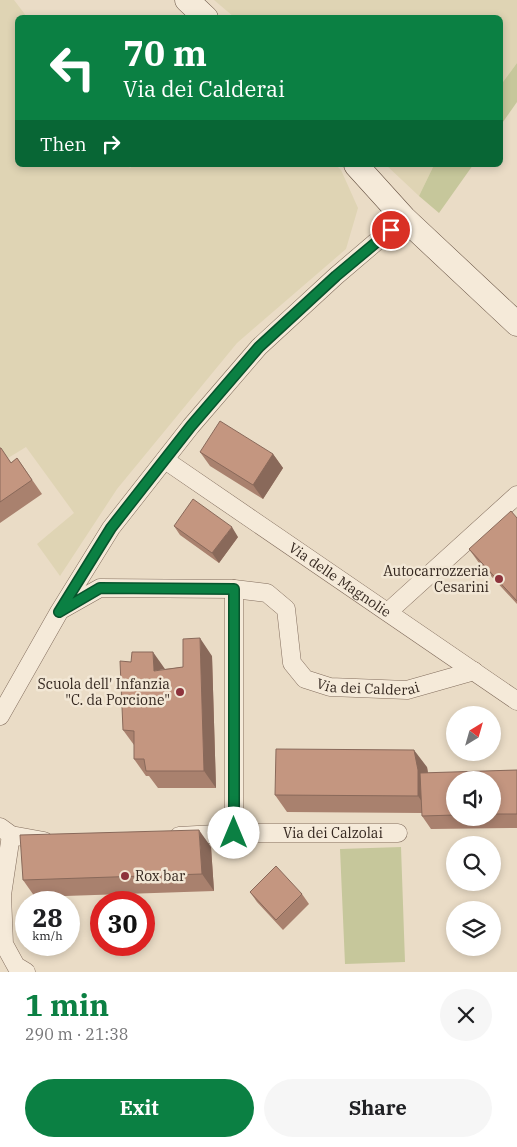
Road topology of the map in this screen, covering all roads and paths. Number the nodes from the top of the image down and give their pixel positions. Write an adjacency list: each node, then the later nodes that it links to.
1 (187, 0): 2 (street)
2 (203, 15)
3 (358, 167): 4 (street)
4 (404, 218): 5 (street); 6 (street)
5 (517, 324)
6 (164, 460): 9 (street); 10 (street, Via delle Magnolie)
7 (517, 495): 10 (street)
8 (234, 589): 9 (street, Via dei Calderai); 11 (street, Via dei Calderai); 15 (street)
9 (59, 612): 13 (street)
10 (388, 612): 11 (street, Via delle Magnolie)
11 (474, 671): 12 (street, Via delle Magnolie)
12 (517, 701)
13 (0, 716)
14 (5, 831): 18 (street); 19 (street)
15 (234, 833): 16 (street, Via dei Calzolai); 17 (street, Via dei Calzolai)
16 (398, 833)
17 (164, 836)
18 (56, 841)
19 (26, 972)

